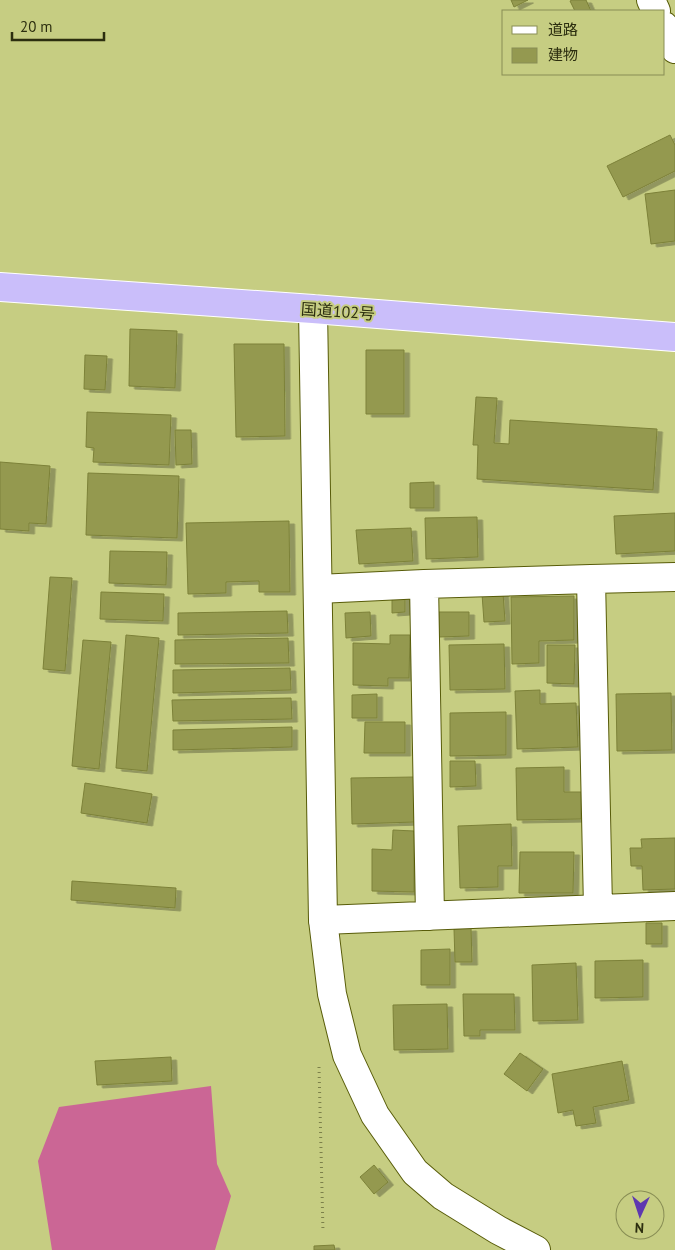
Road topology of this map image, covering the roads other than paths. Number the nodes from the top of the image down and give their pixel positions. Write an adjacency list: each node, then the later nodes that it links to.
1 (665, 28): 2 (street)
2 (675, 49)
3 (0, 288): 4 (highway, 国道102号)
4 (313, 309): 5 (highway, 国道102号); 9 (street)
5 (675, 338)
6 (675, 577): 7 (street)
7 (590, 579): 8 (street); 11 (street)
8 (424, 584): 9 (street); 12 (street)
9 (318, 589): 13 (street)
10 (675, 906): 11 (street)
11 (598, 908): 12 (street)
12 (430, 916): 13 (street)
13 (324, 920): 14 (street)
14 (536, 1250)

